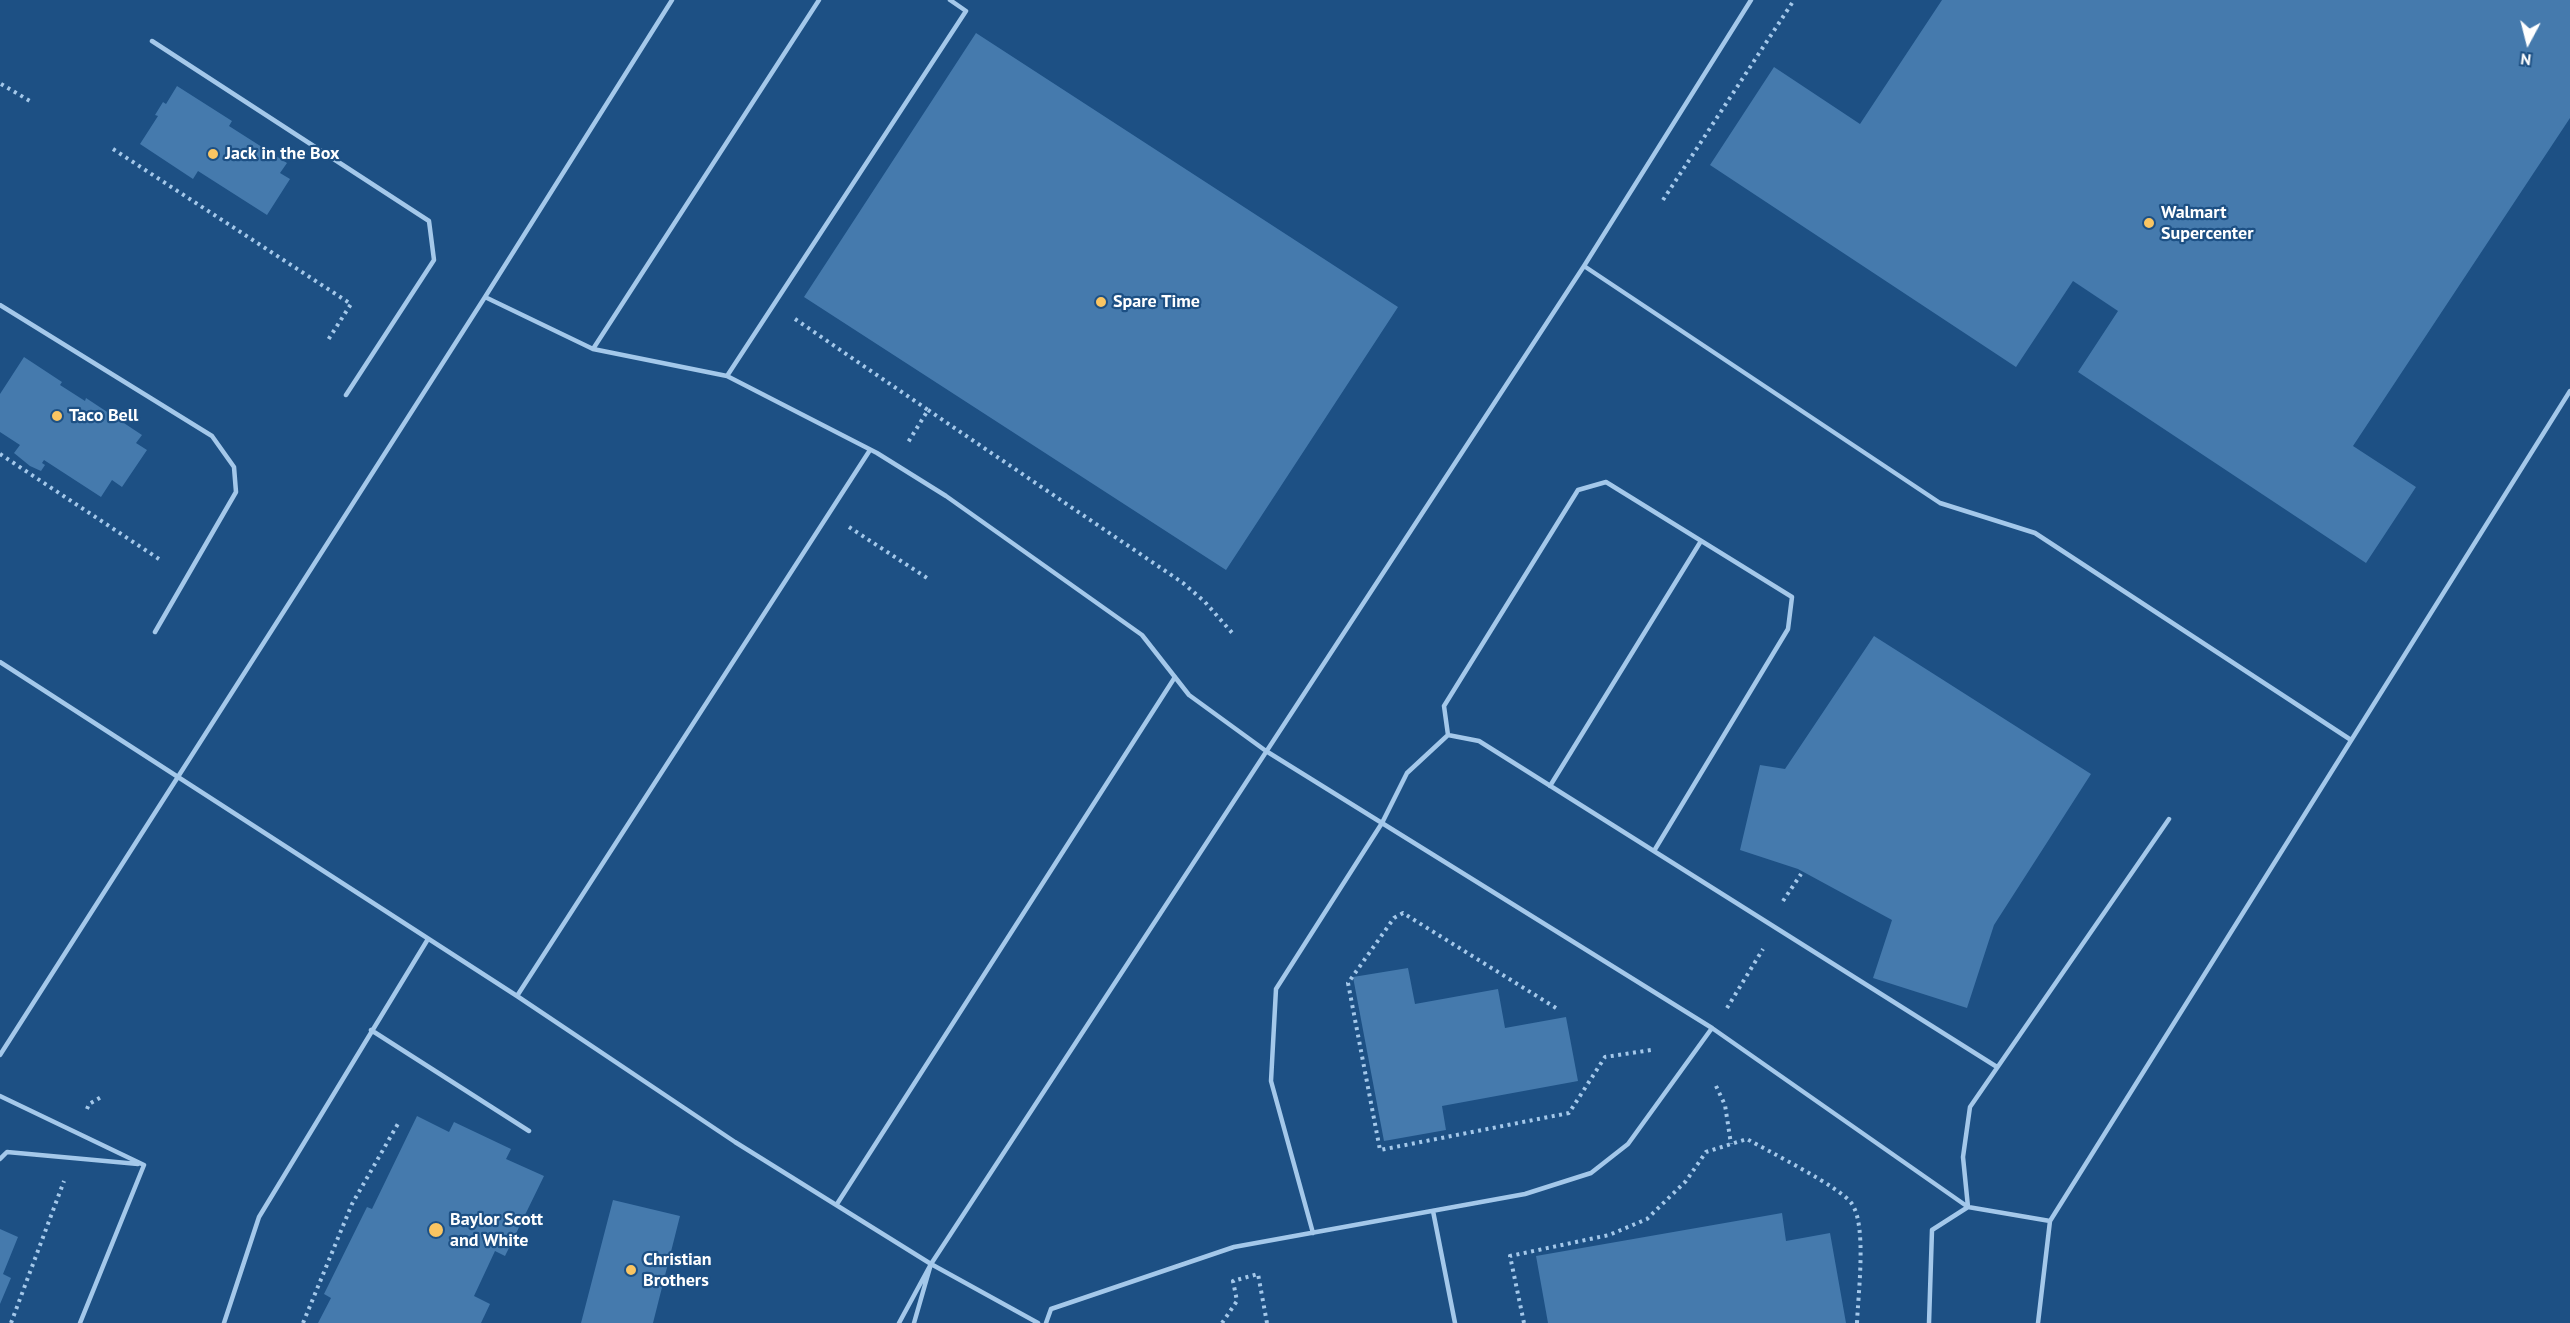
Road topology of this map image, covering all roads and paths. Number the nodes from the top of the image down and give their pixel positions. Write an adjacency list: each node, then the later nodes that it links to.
1 (672, 0): 12 (lane)
2 (819, 0): 16 (lane)
3 (950, 0): 14 (lane)
4 (1751, 0): 11 (lane)
5 (1794, 0): 10 (path)
6 (152, 41): 19 (lane)
7 (1, 84): 8 (path)
8 (30, 101)
9 (113, 149): 15 (path)
10 (1663, 200)
11 (1584, 266): 33 (lane); 34 (lane)
12 (485, 297): 16 (lane); 35 (lane)
13 (0, 305): 28 (lane)
14 (774, 305): 17 (lane); 20 (path)
15 (328, 340)
16 (593, 349): 17 (lane)
17 (727, 376): 22 (lane)
18 (2570, 391): 33 (lane)
19 (346, 395)
20 (928, 410): 21 (path); 29 (path)
21 (905, 448)
22 (870, 450): 31 (lane); 44 (lane)
23 (0, 454): 26 (path)
24 (848, 526): 27 (path)
25 (1701, 541): 32 (lane); 36 (lane); 39 (lane)
26 (162, 561)
27 (927, 578)
28 (155, 632)
29 (1234, 635)
30 (0, 662): 35 (lane)
31 (1175, 677): 34 (lane); 62 (lane)
32 (1448, 735): 36 (lane); 38 (lane)
33 (2351, 740): 65 (lane)
34 (1266, 751): 38 (lane); 67 (lane)
35 (177, 777): 42 (lane); 50 (lane)
36 (1550, 786): 39 (lane)
37 (2169, 819): 51 (lane)
38 (1382, 823): 47 (lane); 66 (lane)
39 (1654, 851): 51 (lane)
40 (1801, 874): 41 (path)
41 (1783, 902)
42 (428, 939): 44 (lane); 48 (lane)
43 (1763, 949): 46 (path)
44 (518, 996): 62 (lane)
45 (1556, 1008): 49 (path)
46 (1726, 1008)
47 (1712, 1028): 63 (lane); 64 (lane)
48 (371, 1030): 57 (lane); 70 (lane)
49 (1651, 1050)
50 (0, 1054)
51 (1997, 1067): 63 (lane)
52 (1716, 1086): 58 (path)
53 (0, 1096): 60 (lane)
54 (103, 1096): 55 (path)
55 (87, 1110)
56 (399, 1122): 71 (path)
57 (529, 1131)
58 (1731, 1144): 79 (path); 80 (path)
59 (0, 1159): 60 (lane)
60 (144, 1165): 69 (lane)
61 (68, 1172): 68 (path)
62 (837, 1204): 67 (lane)
63 (1968, 1207): 65 (lane); 81 (lane)
64 (1432, 1211): 66 (lane); 78 (lane)
65 (2050, 1221): 82 (lane)
66 (1313, 1233): 75 (lane)
67 (931, 1264): 72 (lane); 73 (lane); 74 (lane)
68 (11, 1323)
69 (80, 1323)
70 (224, 1323)
71 (303, 1323)
72 (899, 1323)
73 (914, 1323)
74 (1038, 1323)
75 (1046, 1323)
76 (1222, 1323): 77 (path)
77 (1267, 1323)
78 (1455, 1323)
79 (1524, 1323)
80 (1857, 1323)
81 (1929, 1323)
82 (2038, 1323)

